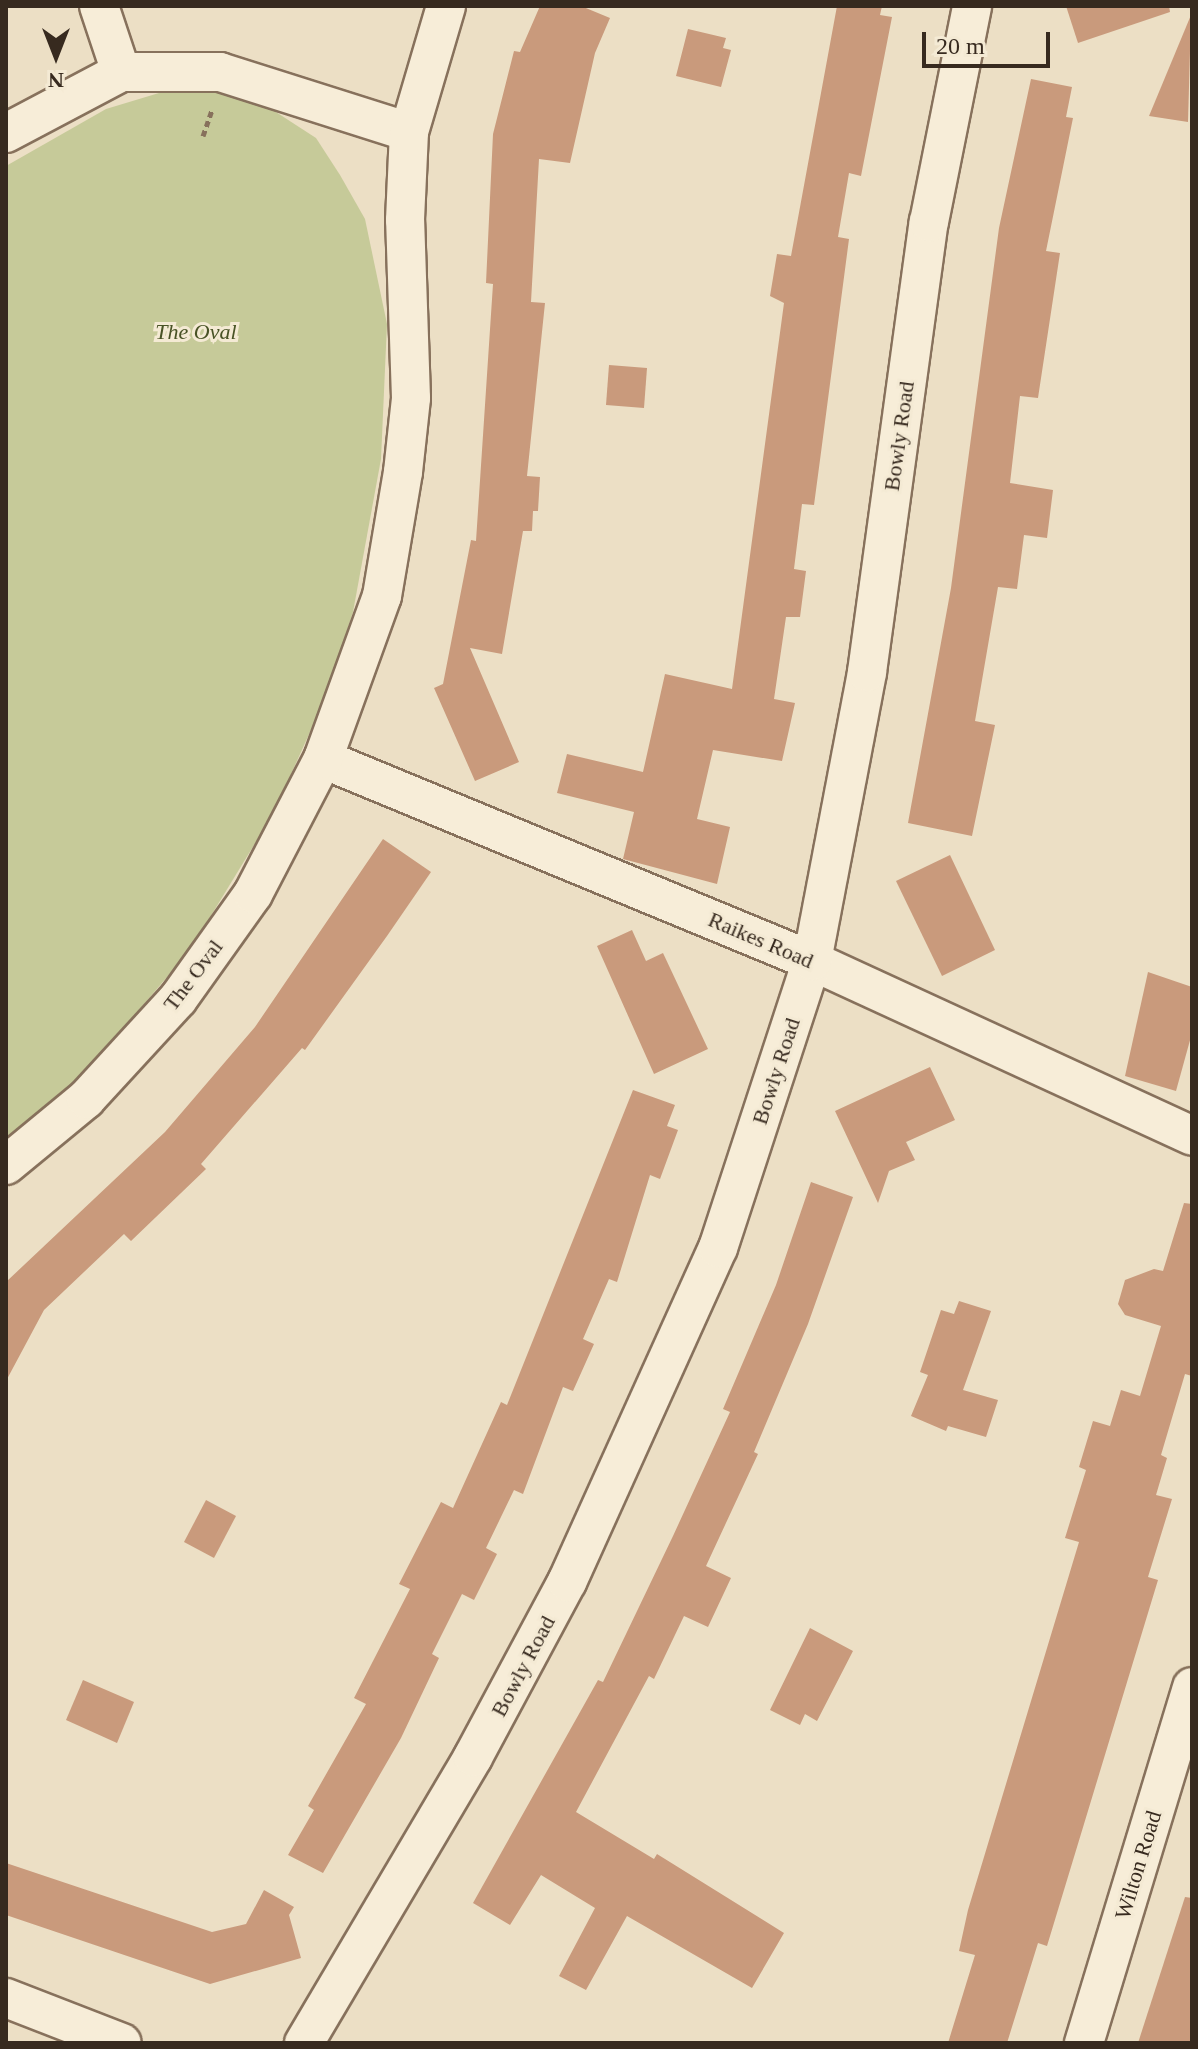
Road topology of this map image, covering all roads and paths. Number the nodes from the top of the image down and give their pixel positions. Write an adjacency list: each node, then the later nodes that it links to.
1 (99, 6): 4 (street)
2 (446, 6): 5 (street, The Oval)
3 (972, 6): 8 (street, Bowly Road)
4 (121, 72): 5 (street); 6 (street)
5 (409, 132): 7 (street, The Oval)
6 (6, 133)
7 (323, 759): 8 (street, Raikes Road); 10 (street, The Oval)
8 (812, 961): 9 (street, Raikes Road); 14 (street, Bowly Road)
9 (1192, 1136)
10 (6, 1165)
11 (1192, 1687): 15 (street, Wilton Road)
12 (6, 1998): 13 (street)
13 (122, 2043)
14 (304, 2043)
15 (1084, 2043)

